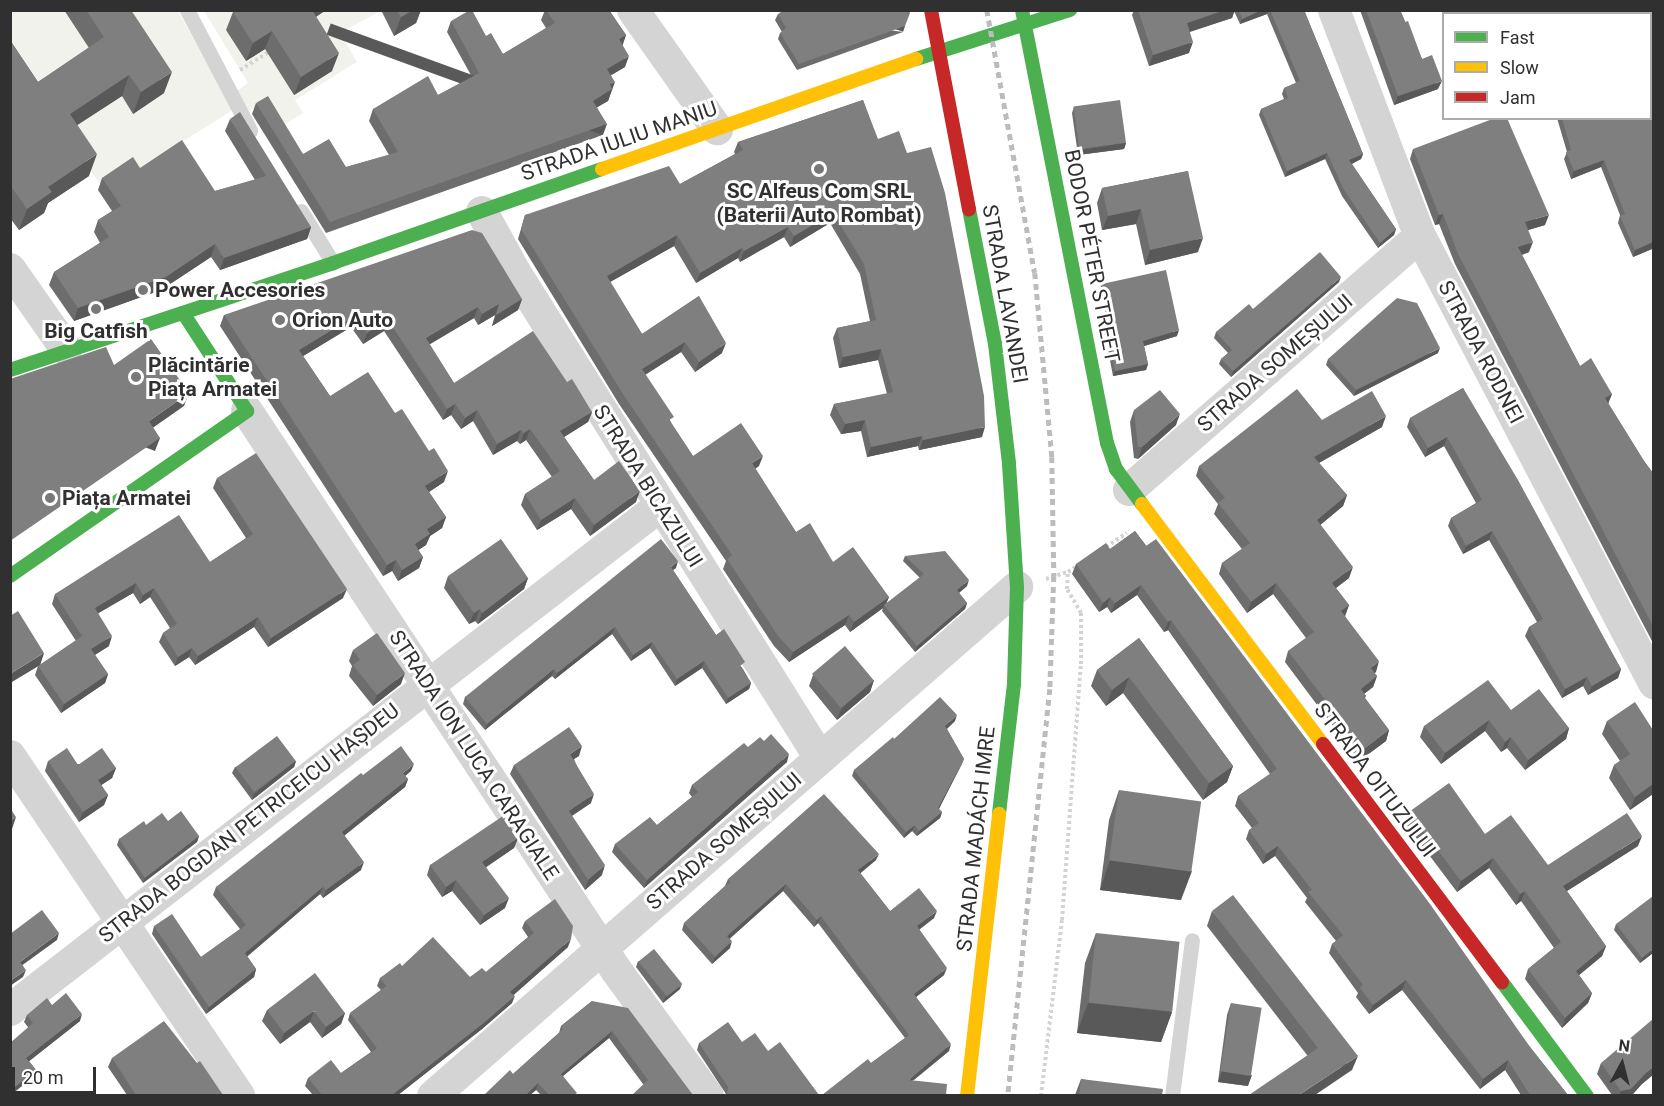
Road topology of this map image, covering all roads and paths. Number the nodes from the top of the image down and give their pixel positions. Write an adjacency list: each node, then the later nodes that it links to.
1 (187, 10): 12 (lane)
2 (633, 10): 13 (street)
3 (931, 10): 11 (street, STRADA LAVANDEI)
4 (1022, 10): 9 (street, BODOR PÉTER STREET)
5 (1070, 10): 9 (street, STRADA IULIU MANIU)
6 (1334, 10): 17 (street, STRADA RODNEI)
7 (1653, 10): 8 (street)
8 (1653, 18)
9 (1026, 26): 11 (street, STRADA IULIU MANIU); 24 (street, BODOR PÉTER STREET)
10 (280, 45): 12 (path)
11 (939, 51): 13 (street, STRADA IULIU MANIU); 30 (street, STRADA LAVANDEI)
12 (223, 81): 14 (lane)
13 (717, 129): 16 (street, STRADA IULIU MANIU)
14 (257, 140)
15 (295, 201): 18 (lane)
16 (482, 212): 18 (street, STRADA IULIU MANIU); 25 (street, STRADA BICAZULUI)
17 (1420, 236): 24 (street, STRADA SOMEȘULUI); 31 (street, STRADA RODNEI)
18 (333, 263): 20 (street, STRADA IULIU MANIU)
19 (10, 268): 21 (street)
20 (183, 313): 21 (street); 23 (street)
21 (66, 349): 22 (street)
22 (10, 370)
23 (246, 411): 29 (street); 32 (street, STRADA ION LUCA CARAGIALE)
24 (1130, 490): 45 (street, STRADA OITUZULUI)
25 (660, 506): 32 (street, STRADA BOGDAN PETRICEICU HAȘDEU); 34 (street, STRADA BICAZULUI)
26 (1133, 529): 27 (path)
27 (1096, 553)
28 (1087, 560): 43 (path)
29 (10, 576)
30 (1017, 587): 34 (street, STRADA SOMEȘULUI); 42 (street, STRADA MADÁCH IMRE)
31 (1653, 683)
32 (428, 685): 35 (street, STRADA BOGDAN PETRICEICU HAȘDEU); 37 (street, STRADA ION LUCA CARAGIALE)
33 (10, 756): 35 (street)
34 (820, 758): 37 (street, STRADA SOMEȘULUI)
35 (122, 923): 38 (street, STRADA BOGDAN PETRICEICU HAȘDEU); 39 (street)
36 (1192, 940): 44 (lane)
37 (602, 948): 40 (street, STRADA SOMEȘULUI); 41 (street, STRADA ION LUCA CARAGIALE)
38 (10, 1010)
39 (239, 1095)
40 (433, 1095)
41 (708, 1095)
42 (967, 1095)
43 (1041, 1095)
44 (1172, 1095)
45 (1587, 1095)

